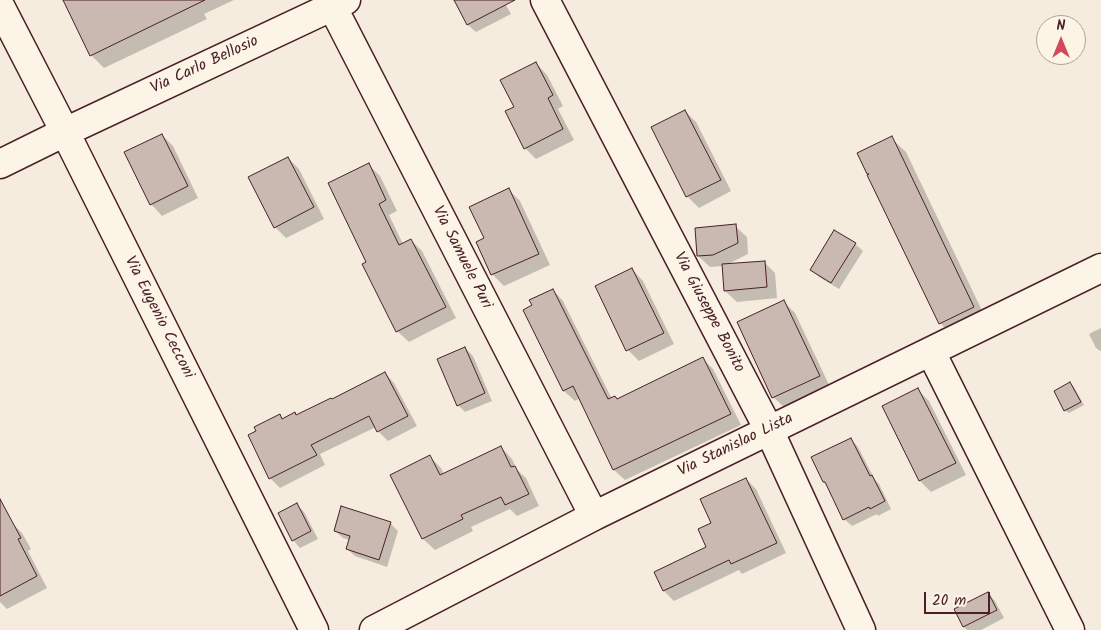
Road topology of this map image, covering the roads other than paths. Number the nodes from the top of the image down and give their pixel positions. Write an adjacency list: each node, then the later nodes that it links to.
1 (545, 0): 8 (street, Via Giuseppe Bonito)
2 (335, 2): 4 (street, Via Carlo Bellosio); 9 (street, Via Samuele Puri)
3 (0, 6): 4 (street, Via Eugenio Cecconi)
4 (65, 132): 5 (street, Via Carlo Bellosio); 10 (street, Via Eugenio Cecconi)
5 (0, 164)
6 (1101, 268): 7 (street, Via Stanislao Lista)
7 (931, 352): 8 (street, Via Stanislao Lista); 13 (street)
8 (769, 430): 9 (street, Via Stanislao Lista); 12 (street, Via Giuseppe Bonito)
9 (594, 516): 11 (street, Via Stanislao Lista)
10 (314, 630)
11 (374, 630)
12 (861, 630)
13 (1070, 630)

